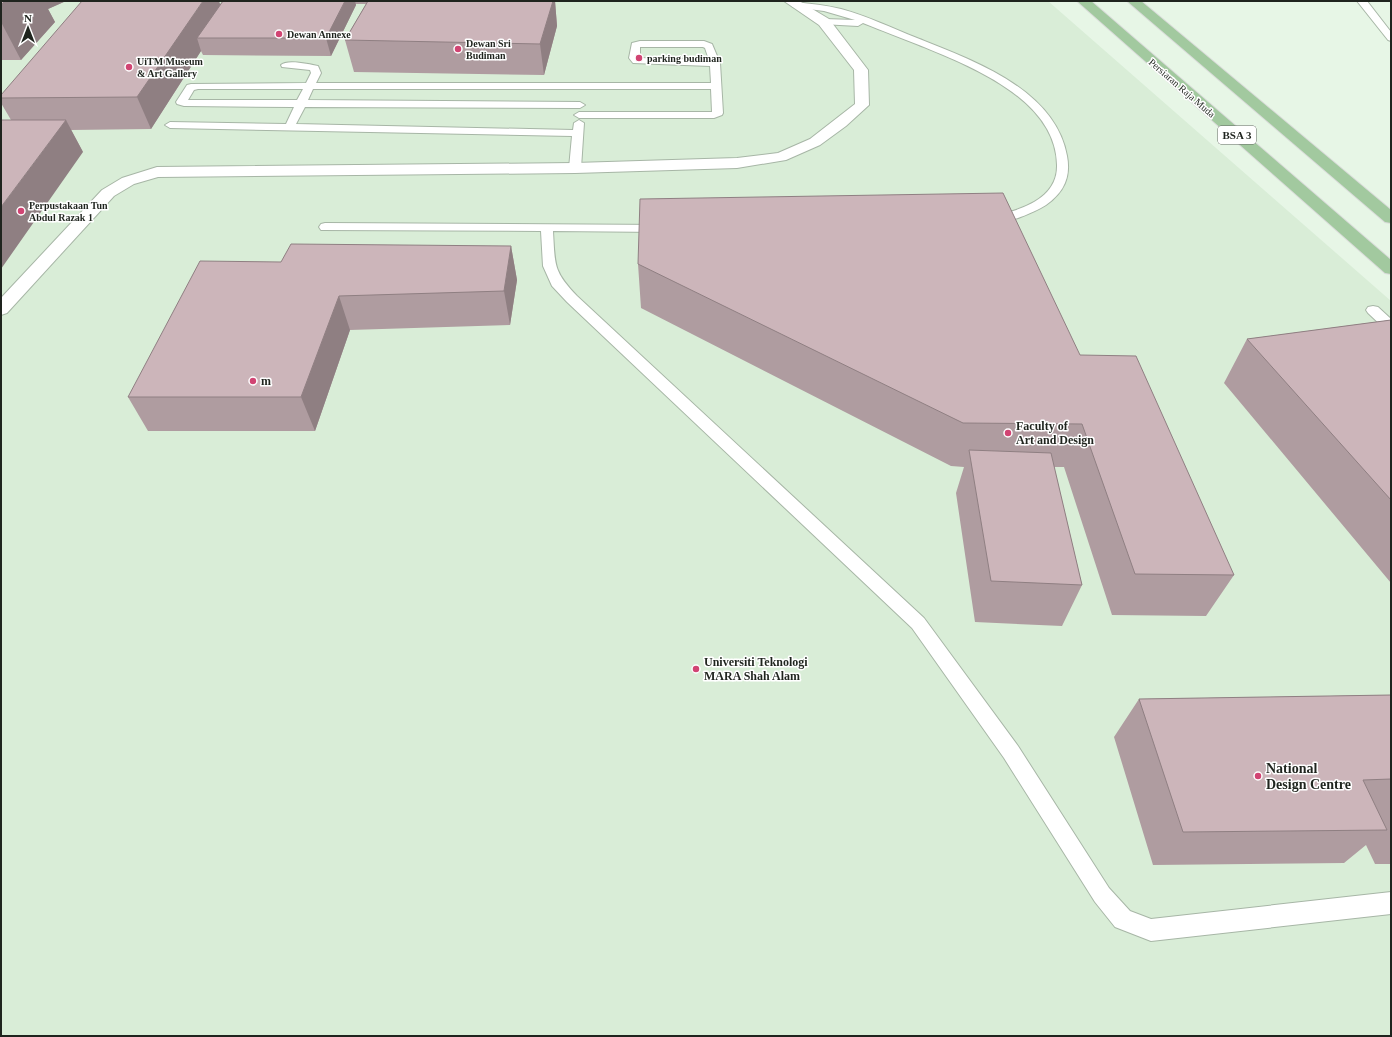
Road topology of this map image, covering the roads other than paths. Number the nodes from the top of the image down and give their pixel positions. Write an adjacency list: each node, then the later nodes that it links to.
1 (1083, 1): 26 (main road, Persiaran Raja Muda / BSA 3)
2 (1133, 1): 21 (main road, BSA 3)
3 (1362, 1): 7 (lane)
4 (793, 3): 5 (street); 6 (lane)
5 (824, 22): 6 (lane); 20 (street)
6 (873, 24): 22 (lane)
7 (1391, 38)
8 (716, 63): 8 (lane); 13 (lane)
9 (286, 65): 10 (lane)
10 (309, 86): 11 (lane); 14 (lane); 14 (lane)
11 (461, 86): 12 (lane); 15 (lane)
12 (582, 86): 13 (lane); 16 (lane)
13 (717, 86): 16 (lane)
14 (301, 104): 15 (lane); 18 (lane)
15 (455, 104): 16 (lane)
16 (580, 110): 19 (lane)
17 (170, 125): 18 (lane)
18 (289, 128): 19 (lane)
19 (578, 133): 20 (lane)
20 (574, 168): 27 (street)
21 (1391, 218)
22 (980, 223)
23 (325, 227): 24 (lane)
24 (547, 228): 25 (lane); 30 (lane)
25 (674, 228)
26 (1391, 269)
27 (1, 309)
28 (1373, 310): 29 (lane)
29 (1391, 326)
30 (1391, 903)

